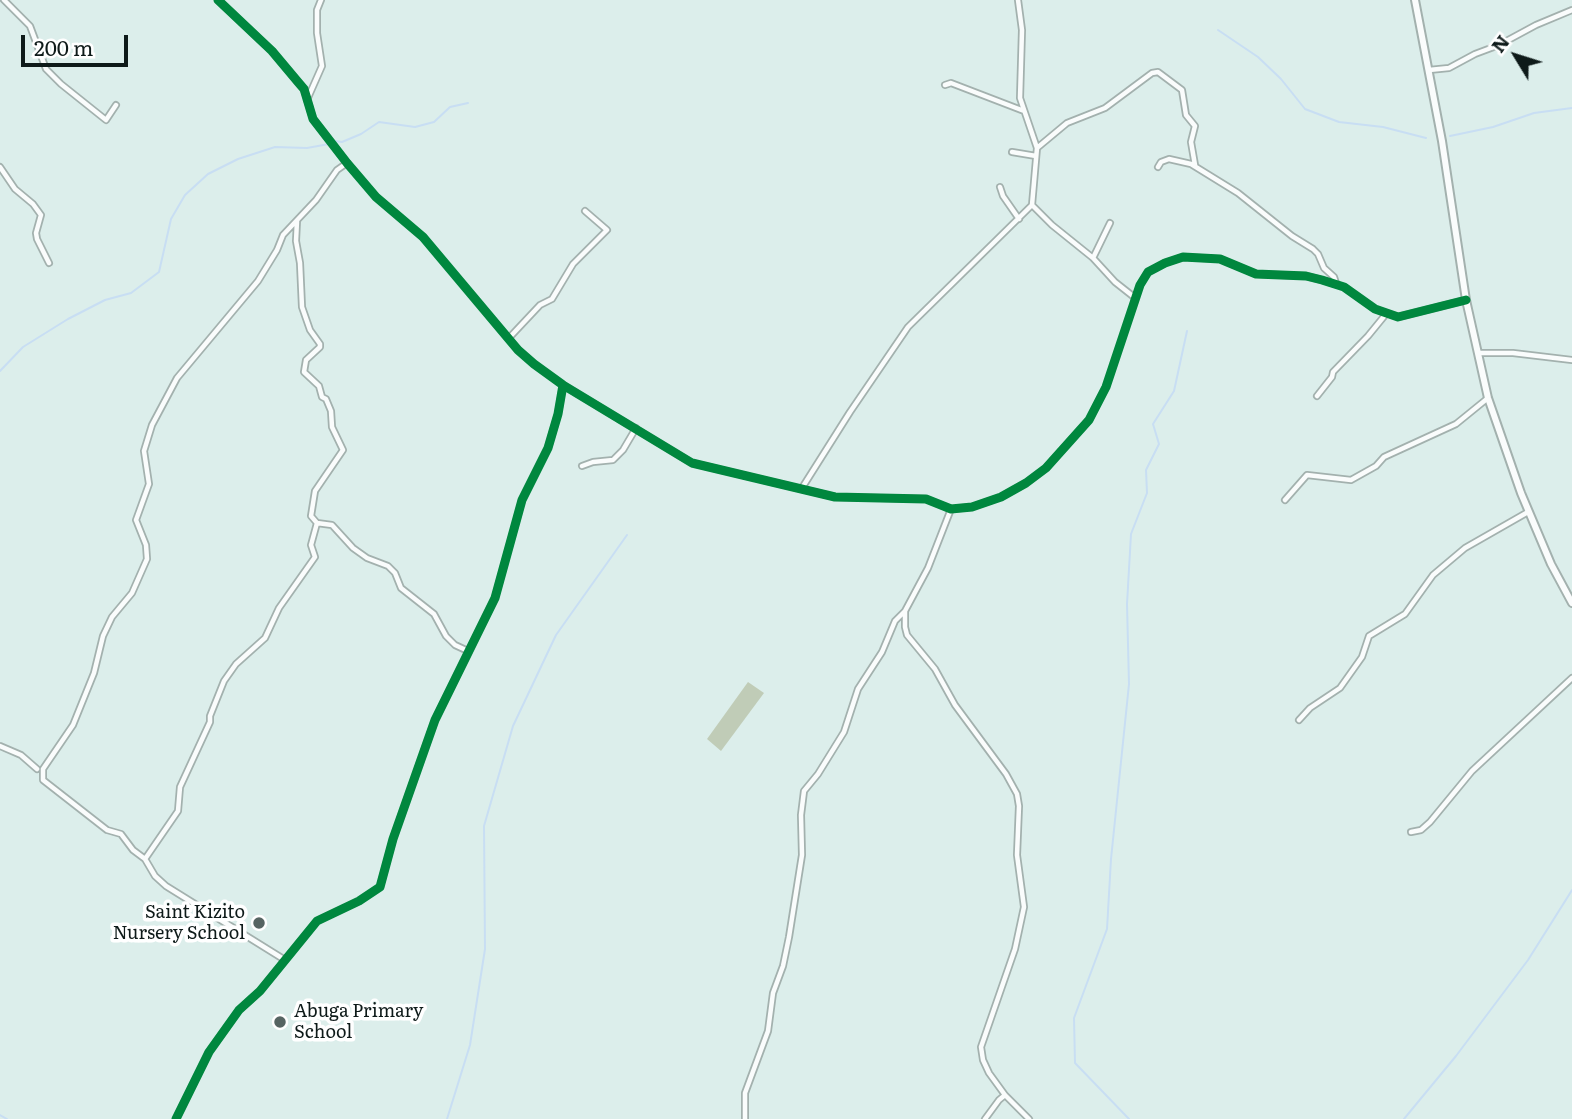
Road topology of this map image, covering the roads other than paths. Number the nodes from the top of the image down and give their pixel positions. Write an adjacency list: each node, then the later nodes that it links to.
1 (4, 0): 10 (street)
2 (218, 0): 9 (street)
3 (321, 0): 9 (street)
4 (1018, 0): 11 (street)
5 (1415, 0): 7 (main road)
6 (1572, 10): 7 (street)
7 (1428, 70): 29 (main road)
8 (945, 85): 11 (street)
9 (306, 101): 15 (street)
10 (116, 105)
11 (1025, 111): 12 (street)
12 (1037, 148): 14 (street); 16 (street)
13 (1012, 152): 14 (street)
14 (1036, 156): 20 (street)
15 (347, 163): 23 (street); 31 (street)
16 (1195, 165): 18 (street); 27 (street)
17 (0, 167): 26 (street)
18 (1158, 167)
19 (1000, 187): 22 (street)
20 (1032, 205): 22 (street); 25 (street)
21 (585, 211): 31 (street)
22 (1019, 219): 39 (street)
23 (297, 221): 43 (street); 50 (street)
24 (1110, 223): 25 (street)
25 (1093, 258): 28 (street)
26 (49, 263)
27 (1336, 284): 28 (street); 30 (street)
28 (1134, 297): 41 (street)
29 (1466, 300): 30 (street); 32 (main road)
30 (1386, 314): 35 (street)
31 (509, 338): 34 (street)
32 (1478, 353): 33 (street); 36 (main road)
33 (1572, 360)
34 (563, 385): 37 (street); 46 (street)
35 (1317, 396)
36 (1488, 398): 40 (street); 42 (main road)
37 (636, 428): 38 (street); 39 (street)
38 (582, 466)
39 (802, 488): 41 (street)
40 (1285, 500)
41 (951, 509): 45 (street)
42 (1528, 512): 44 (main road); 48 (street)
43 (317, 523): 46 (street); 52 (street)
44 (1572, 603)
45 (905, 611): 54 (street); 56 (street)
46 (468, 651): 53 (street)
47 (1572, 678): 51 (street)
48 (1298, 720)
49 (0, 746): 50 (street)
50 (41, 771): 52 (street)
51 (1411, 832)
52 (145, 859): 53 (street)
53 (285, 960): 55 (street)
54 (1005, 1095): 57 (street); 58 (street)
55 (176, 1119)
56 (745, 1119)
57 (985, 1119)
58 (1029, 1119)

